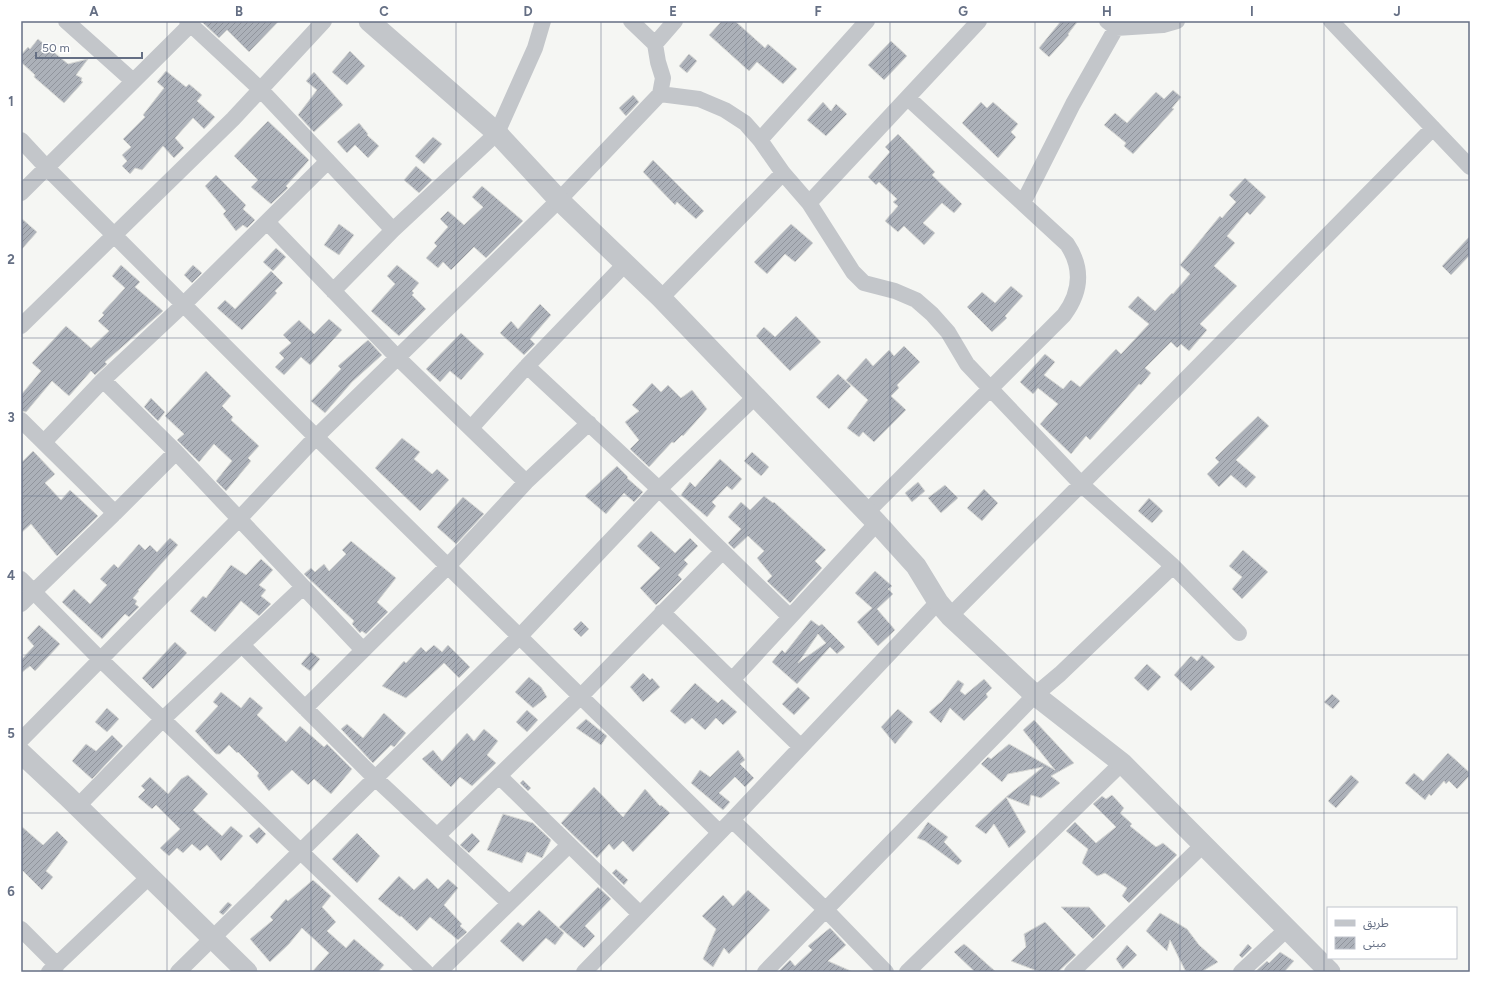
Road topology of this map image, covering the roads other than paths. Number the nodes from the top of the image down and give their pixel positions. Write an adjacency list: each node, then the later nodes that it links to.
1 (324, 21): 15 (street)
2 (369, 21): 19 (street)
3 (543, 21): 19 (street)
4 (631, 21): 13 (street)
5 (675, 21): 13 (street)
6 (979, 21): 17 (street)
7 (1177, 21): 10 (street)
8 (69, 22): 14 (street)
9 (189, 23): 14 (street); 15 (street)
10 (1115, 23): 29 (street)
11 (1338, 23): 18 (street)
12 (857, 24): 21 (street)
13 (655, 44): 16 (street)
14 (133, 81): 24 (street)
15 (260, 90): 22 (street); 32 (street)
16 (660, 94): 21 (street); 27 (street)
17 (908, 98): 28 (street); 29 (street)
18 (1433, 128): 23 (street); 50 (street)
19 (497, 133): 27 (street); 31 (street)
20 (21, 140): 24 (street)
21 (760, 140): 25 (street)
22 (328, 161): 30 (street); 31 (street)
23 (1470, 167)
24 (47, 168): 26 (street); 32 (street)
25 (783, 173): 28 (street); 35 (street)
26 (21, 194)
27 (559, 200): 33 (street); 38 (street)
28 (809, 203): 41 (street)
29 (1023, 203): 41 (street)
30 (267, 222): 34 (street); 36 (street)
31 (393, 230): 34 (street)
32 (115, 235): 36 (street); 37 (street)
33 (625, 264): 35 (street); 39 (street)
34 (333, 291): 38 (street)
35 (661, 298): 42 (street)
36 (183, 305): 40 (street); 46 (street)
37 (21, 326)
38 (397, 357): 45 (street); 46 (street)
39 (527, 366): 44 (street); 45 (street)
40 (104, 380): 47 (street); 48 (street)
41 (991, 389): 50 (street); 53 (street)
42 (756, 396): 51 (street); 53 (street)
43 (21, 420): 47 (street)
44 (589, 423): 49 (street); 51 (street)
45 (471, 428): 49 (street)
46 (316, 437): 54 (street); 56 (street)
47 (44, 442): 52 (street)
48 (176, 452): 52 (street); 54 (street)
49 (526, 482): 56 (street)
50 (1082, 485): 57 (street); 62 (street)
51 (660, 489): 55 (street); 66 (street)
52 (115, 513): 60 (street)
53 (872, 518): 62 (street); 64 (street)
54 (239, 519): 59 (street); 69 (street)
55 (722, 552): 63 (street); 64 (street)
56 (448, 566): 66 (street); 68 (street)
57 (1173, 566): 65 (street); 71 (street)
58 (21, 579): 60 (street)
59 (303, 587): 67 (street); 68 (street)
60 (34, 592): 61 (street); 69 (street)
61 (21, 604)
62 (944, 609): 71 (street); 76 (street)
63 (662, 612): 70 (street); 72 (street)
64 (790, 617): 70 (street)
65 (1238, 633)
66 (520, 636): 72 (street); 80 (street)
67 (242, 645): 73 (street); 74 (street)
68 (363, 650): 73 (street)
69 (101, 660): 74 (street); 75 (street)
70 (732, 680): 76 (street)
71 (1035, 695): 78 (street); 90 (street)
72 (581, 696): 79 (street); 83 (street)
73 (305, 708): 80 (street)
74 (163, 719): 81 (street); 87 (street)
75 (21, 740)
76 (801, 747): 82 (street)
77 (21, 753): 81 (street)
78 (1122, 763): 85 (street); 103 (street)
79 (498, 776): 84 (street); 86 (street)
80 (375, 778): 84 (street); 87 (street)
81 (78, 806): 88 (street)
82 (732, 820): 83 (street); 90 (street)
83 (720, 832): 91 (street)
84 (437, 836): 89 (street)
85 (1204, 844): 93 (street); 104 (street)
86 (569, 845): 89 (street); 91 (street)
87 (301, 851): 94 (street); 98 (street)
88 (149, 877): 94 (street); 95 (street)
89 (509, 904): 99 (street)
90 (826, 910): 101 (street); 102 (street)
91 (640, 914): 100 (street)
92 (21, 929): 95 (street)
93 (1287, 929): 105 (street); 106 (street)
94 (212, 939): 96 (street); 97 (street)
95 (53, 968)
96 (178, 972)
97 (247, 972)
98 (426, 972)
99 (439, 972)
100 (584, 972)
101 (766, 972)
102 (886, 972)
103 (907, 972)
104 (1072, 972)
105 (1241, 972)
106 (1330, 972)

